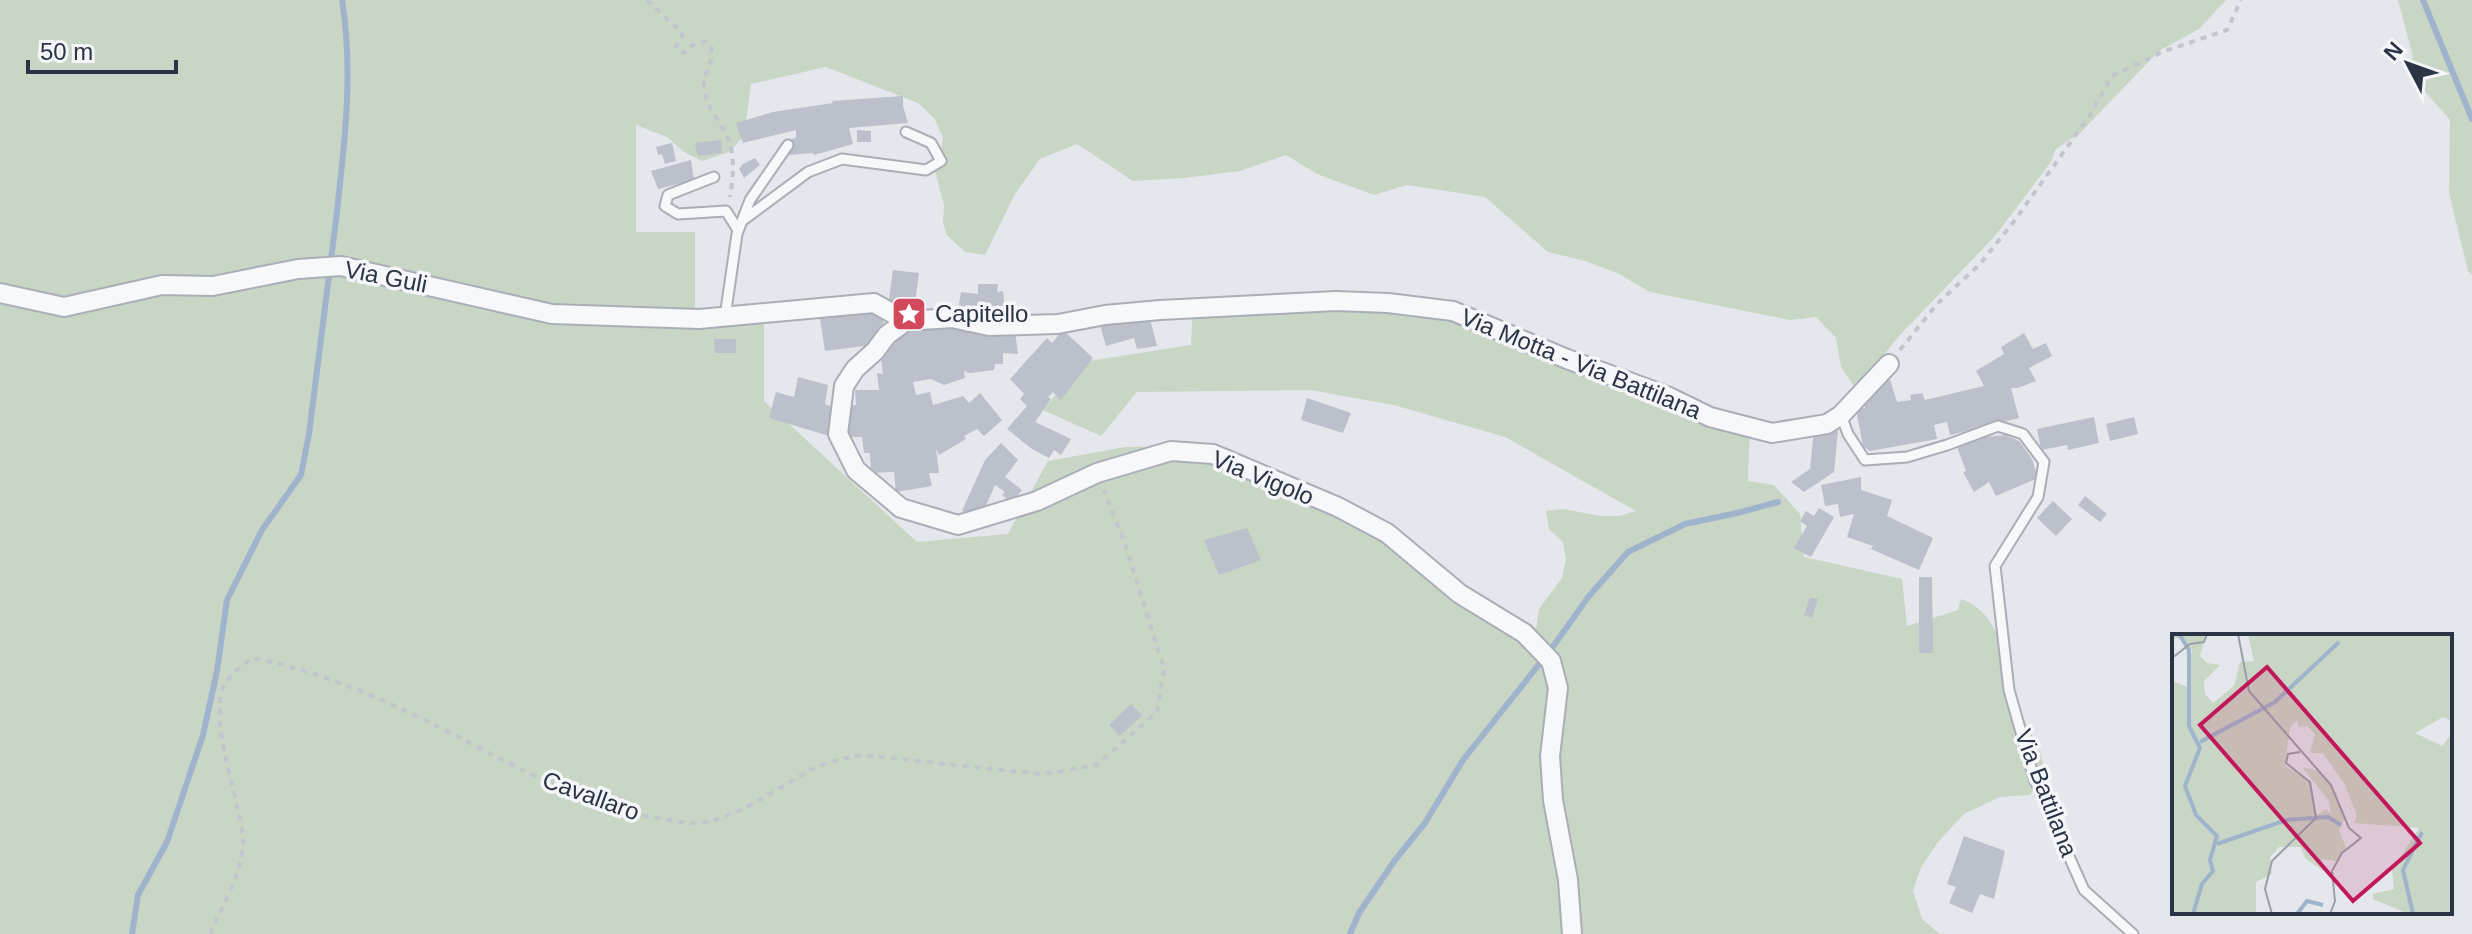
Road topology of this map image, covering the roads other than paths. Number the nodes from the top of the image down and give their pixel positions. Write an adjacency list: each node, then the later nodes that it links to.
1 (906, 132): 4 (lane)
2 (788, 145): 4 (lane)
3 (714, 177): 4 (lane)
4 (740, 226): 6 (lane)
5 (0, 293): 6 (street, Via Guli)
6 (725, 317): 7 (street)
7 (906, 321): 9 (street, Via Motta - Via Battilana); 10 (street, Via Vigolo)
8 (1889, 364): 9 (street)
9 (1841, 415): 11 (lane, Via Battilana)
10 (1572, 934)
11 (2133, 934)

